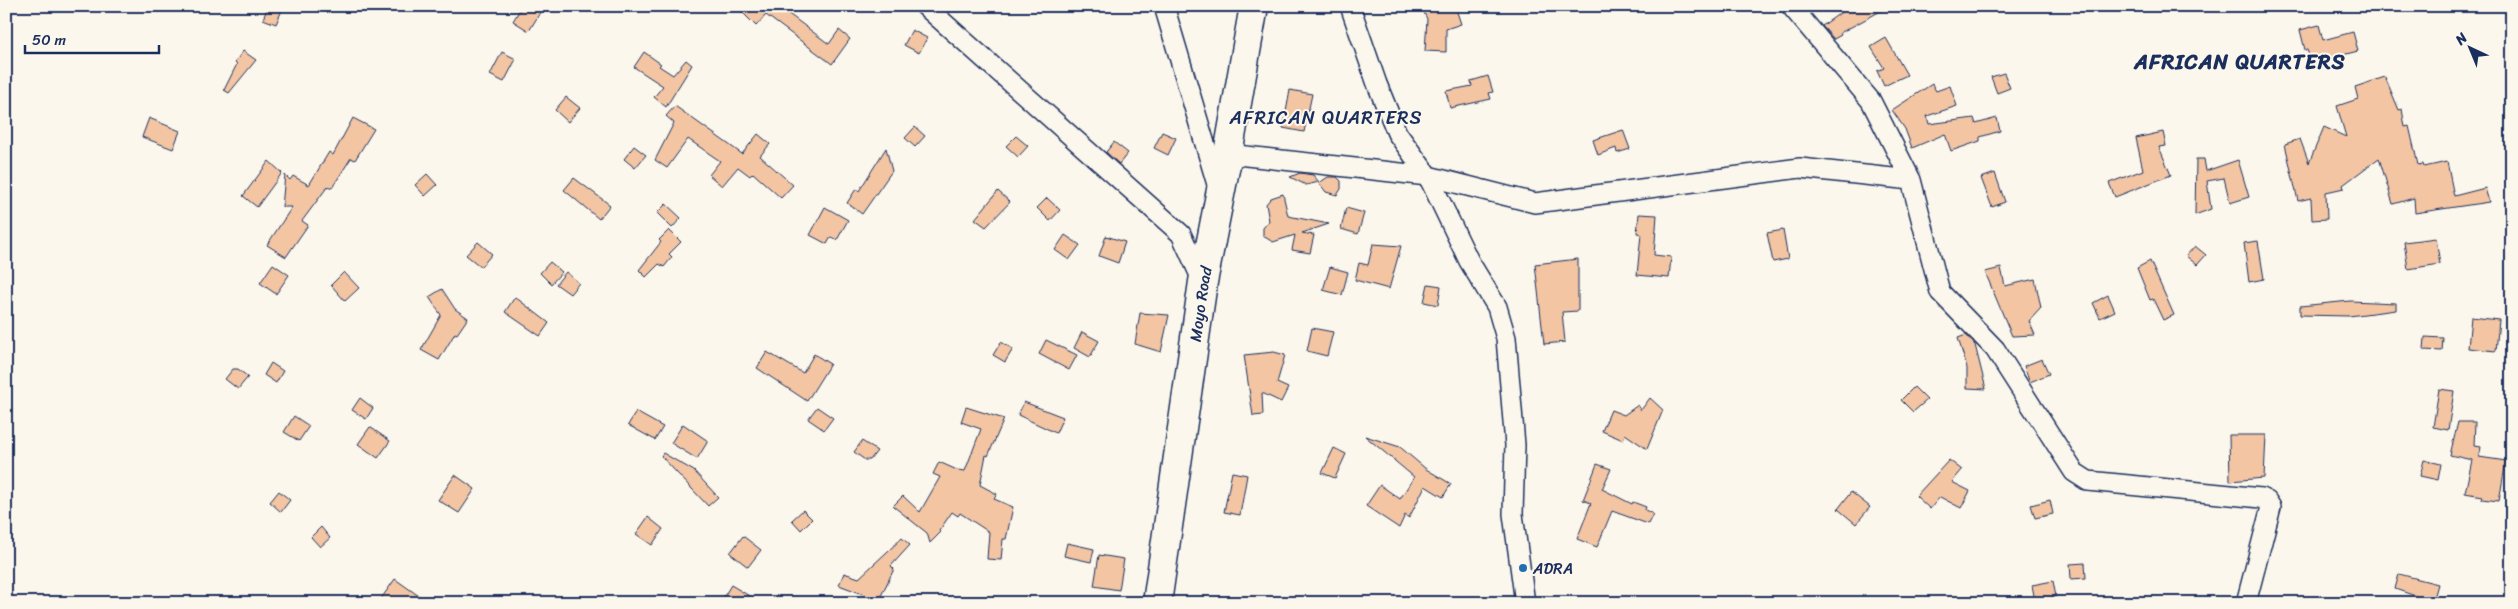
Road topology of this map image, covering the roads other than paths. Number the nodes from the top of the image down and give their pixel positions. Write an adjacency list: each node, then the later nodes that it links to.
1 (925, 6): 10 (street)
2 (1164, 6): 9 (street)
3 (1254, 6): 6 (main road, Moyo Road)
4 (1350, 6): 7 (street)
5 (1791, 6): 8 (street)
6 (1228, 154): 7 (street); 9 (main road, Moyo Road)
7 (1428, 176): 8 (street); 12 (street)
8 (1911, 180): 13 (street)
9 (1220, 197): 10 (main road, Moyo Road)
10 (1203, 282): 11 (main road, Moyo Road)
11 (1157, 603)
12 (1525, 603)
13 (2246, 603)

